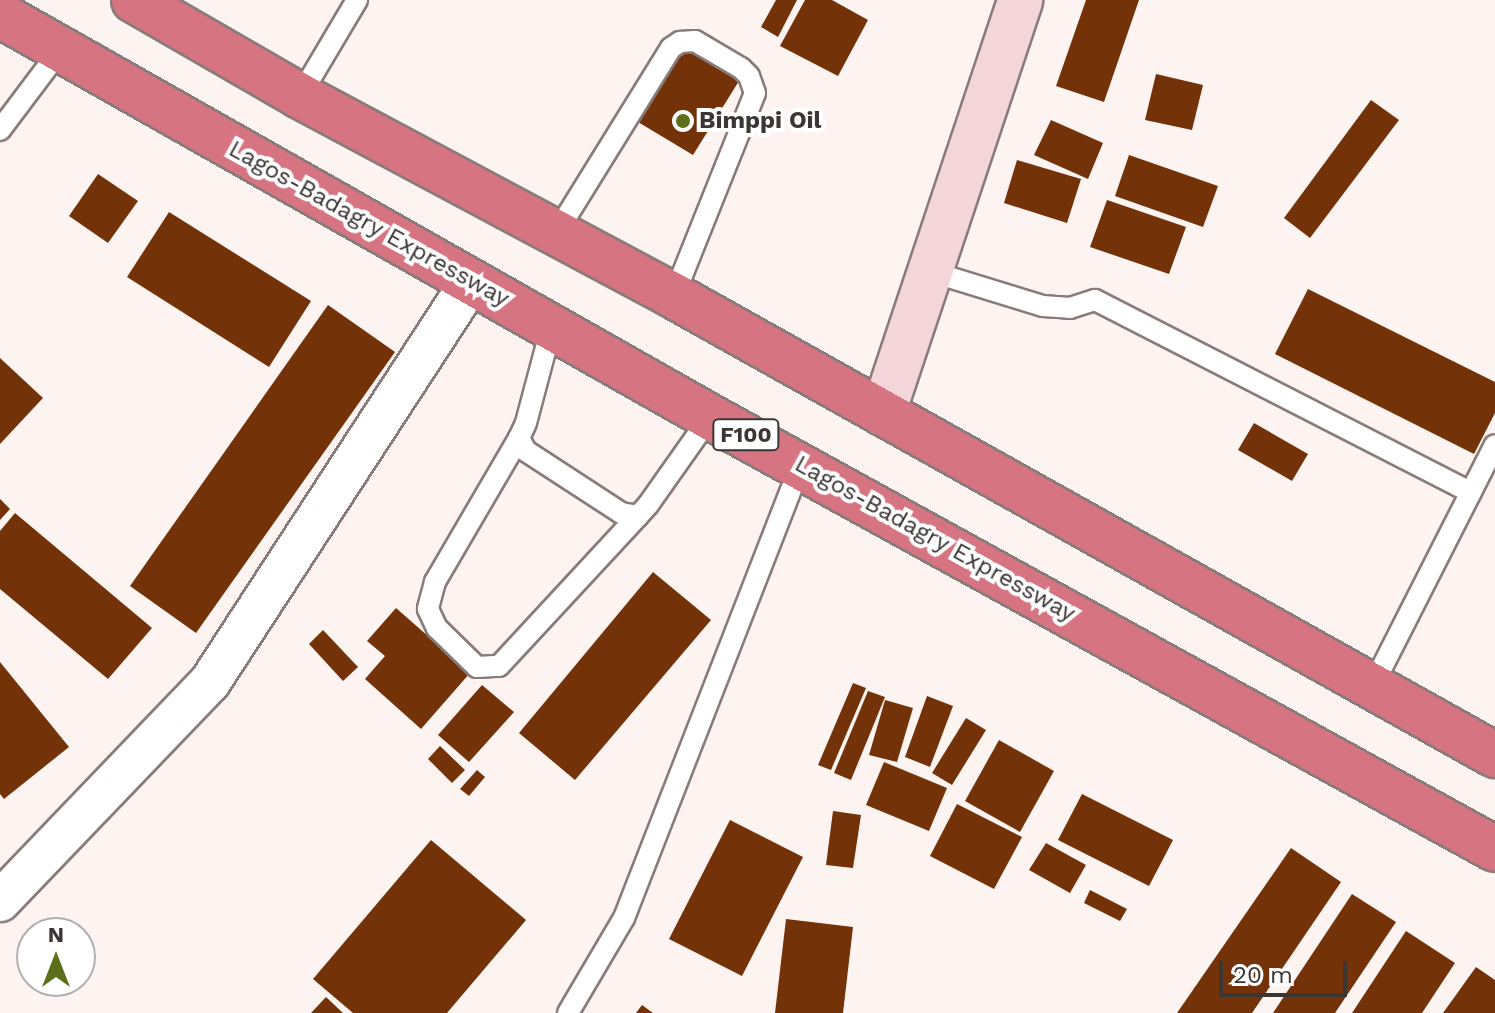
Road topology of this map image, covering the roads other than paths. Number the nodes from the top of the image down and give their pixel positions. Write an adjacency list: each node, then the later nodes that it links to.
1 (357, 0): 6 (lane)
2 (1020, 0): 9 (street)
3 (157, 5): 6 (highway)
4 (0, 15): 5 (highway, Lagos-Badagry Expressway / F100)
5 (61, 49): 7 (lane); 10 (highway, Lagos-Badagry Expressway / F100)
6 (300, 96): 8 (highway)
7 (0, 130)
8 (555, 235): 11 (highway); 11 (lane)
9 (929, 271): 13 (street); 18 (lane)
10 (470, 283): 12 (highway, Lagos-Badagry Expressway / F100); 23 (street)
11 (674, 296): 13 (highway)
12 (552, 325): 14 (highway, Lagos-Badagry Expressway / F100); 15 (lane)
13 (883, 413): 20 (highway)
14 (710, 417): 17 (highway, Lagos-Badagry Expressway / F100); 19 (lane)
15 (519, 438): 19 (lane); 19 (lane)
16 (1495, 445): 18 (lane)
17 (801, 464): 22 (highway, Lagos-Badagry Expressway / F100); 24 (lane)
18 (1471, 492): 20 (lane)
19 (638, 516)
20 (1372, 687): 21 (highway)
21 (1495, 755)
22 (1495, 849)
23 (0, 901)
24 (568, 1013)

